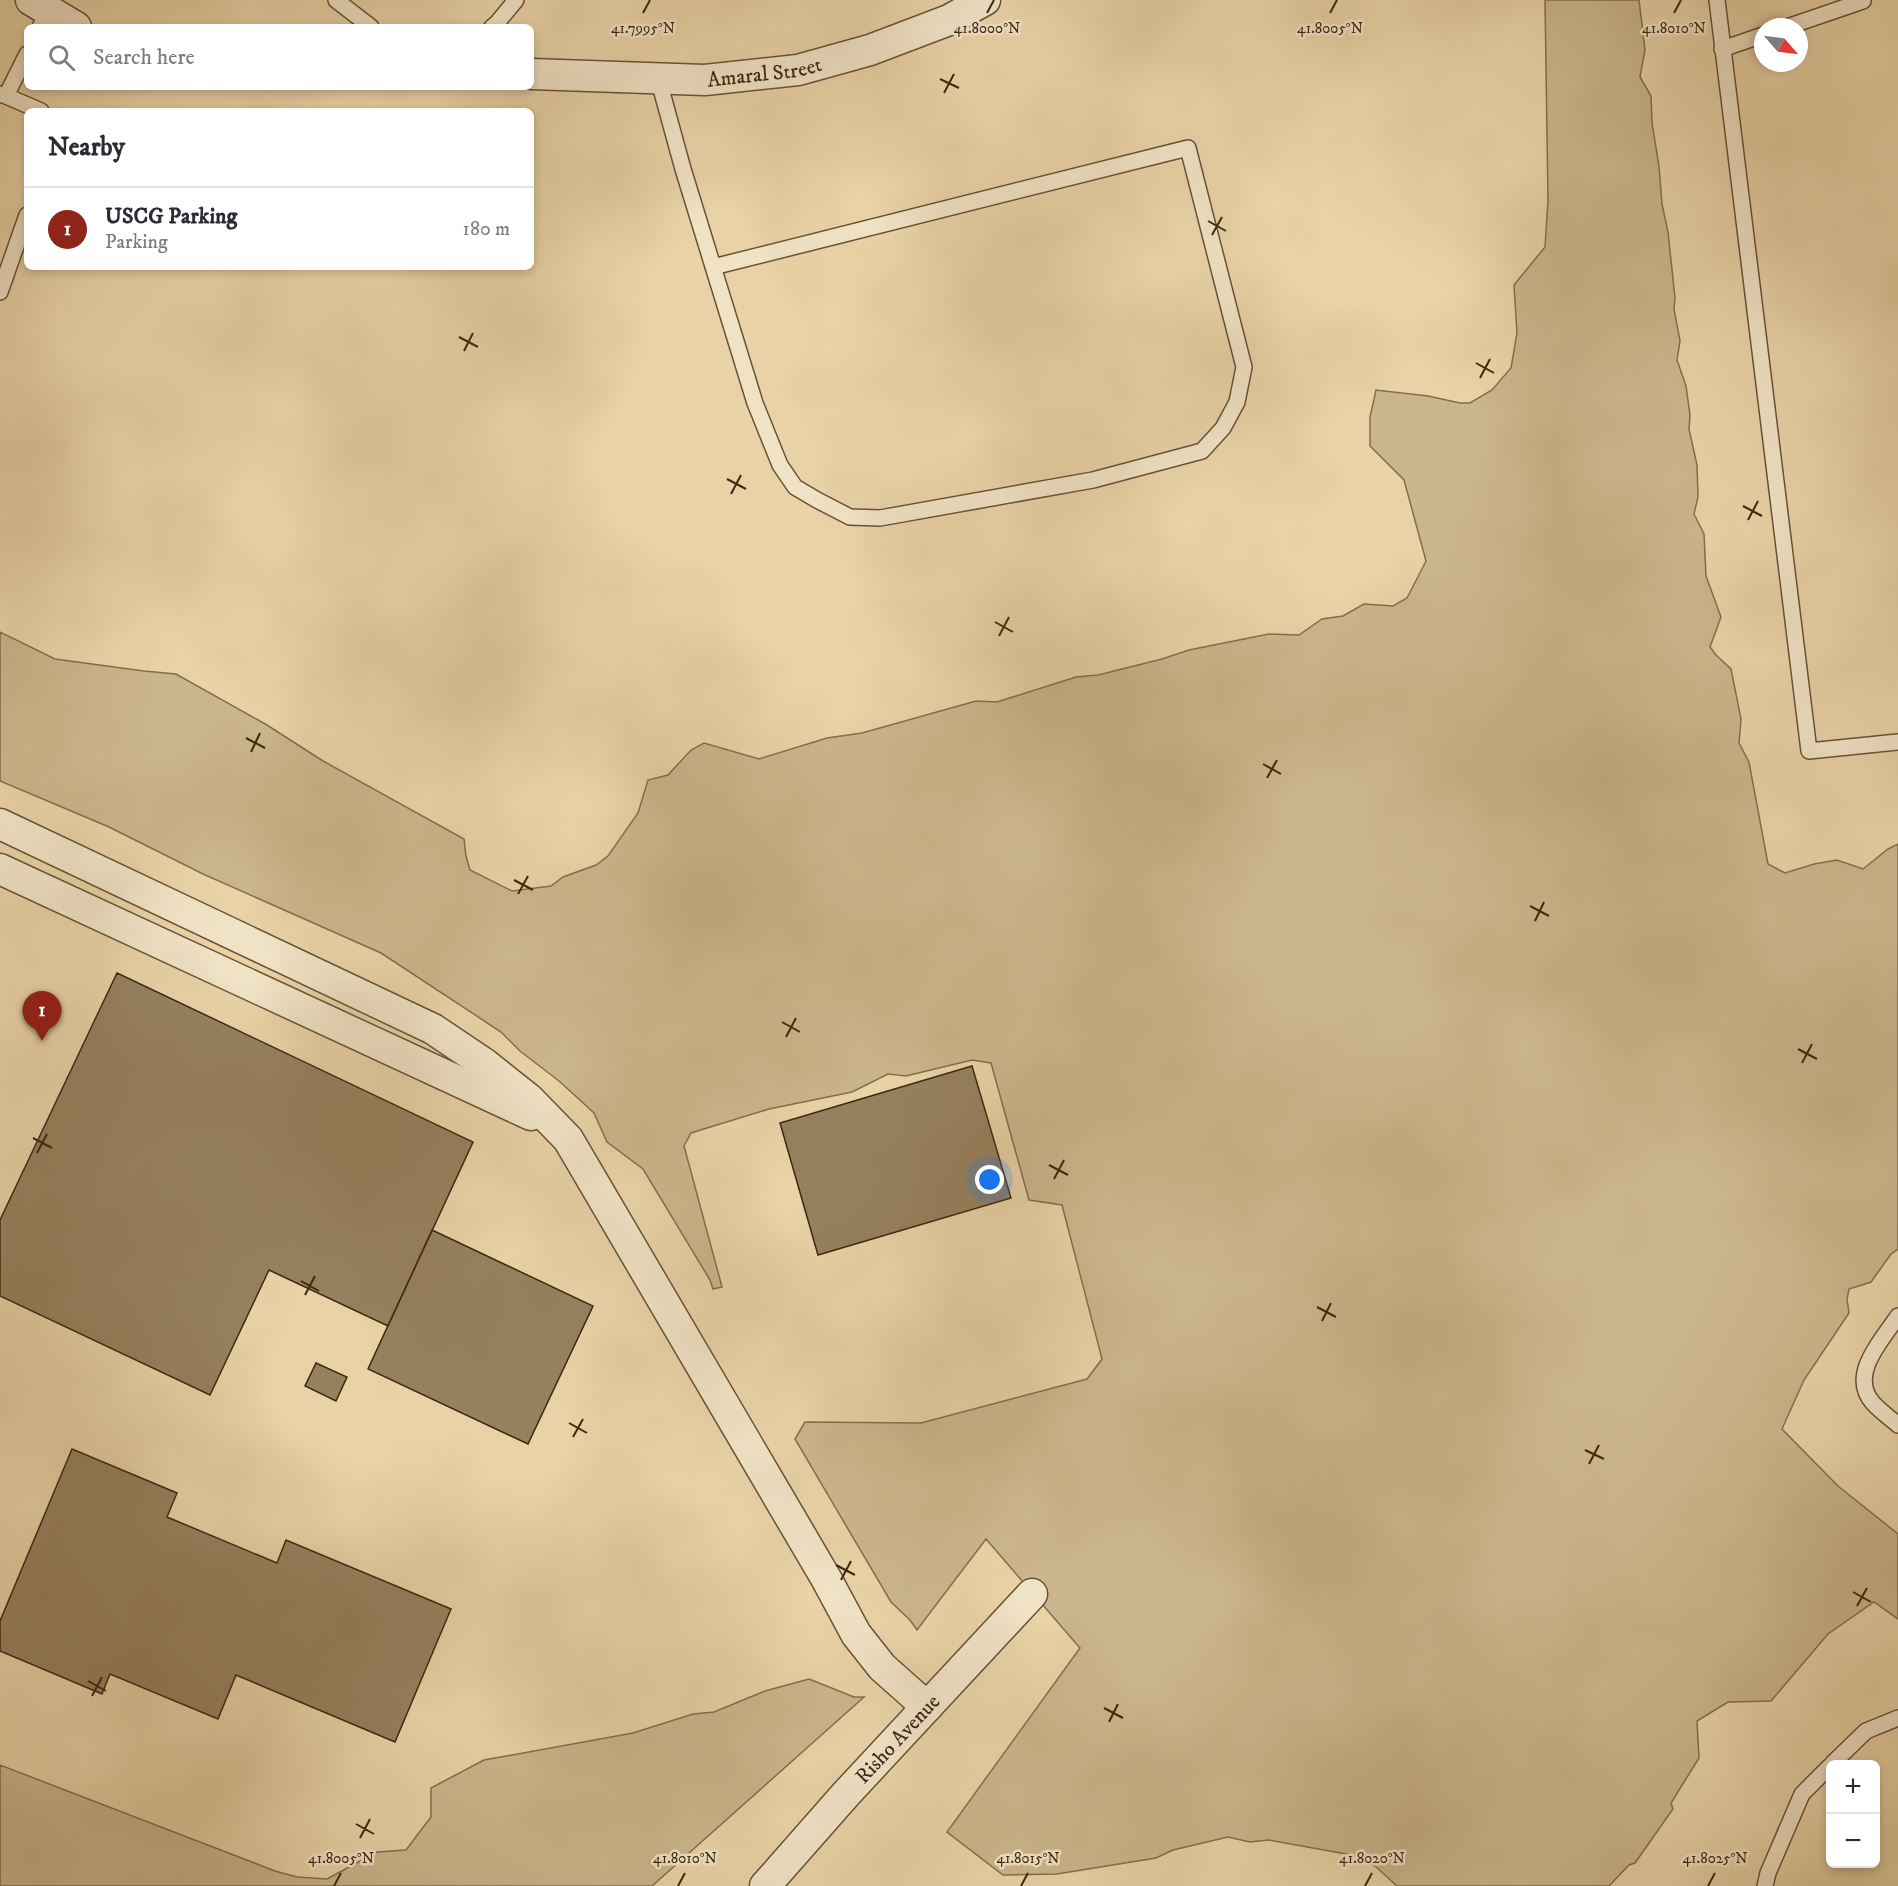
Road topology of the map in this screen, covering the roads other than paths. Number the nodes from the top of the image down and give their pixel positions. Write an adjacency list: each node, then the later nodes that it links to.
1 (336, 0): 9 (lane)
2 (516, 0): 10 (lane)
3 (985, 0): 15 (street, Amaral Street)
4 (1716, 0): 12 (lane)
5 (1863, 0): 7 (lane)
6 (40, 13): 8 (street)
7 (1808, 20)
8 (68, 24)
9 (367, 24)
10 (496, 24)
11 (1754, 38): 12 (lane)
12 (1722, 50): 21 (lane)
13 (24, 59): 16 (lane)
14 (534, 74): 15 (street, Amaral Street)
15 (658, 78): 19 (lane)
16 (3, 95): 17 (lane)
17 (34, 108)
18 (24, 224): 20 (lane)
19 (713, 267): 19 (lane)
20 (0, 292)
21 (1898, 742)
22 (0, 824): 24 (street)
23 (0, 869): 24 (street)
24 (551, 1123): 28 (street)
25 (1898, 1316): 26 (lane)
26 (1898, 1425)
27 (1032, 1594): 28 (street, Risho Avenue)
28 (927, 1707): 32 (street, Risho Avenue)
29 (1898, 1718): 30 (lane)
30 (1836, 1760)
31 (1826, 1770): 33 (lane)
32 (765, 1886)
33 (1765, 1886)

